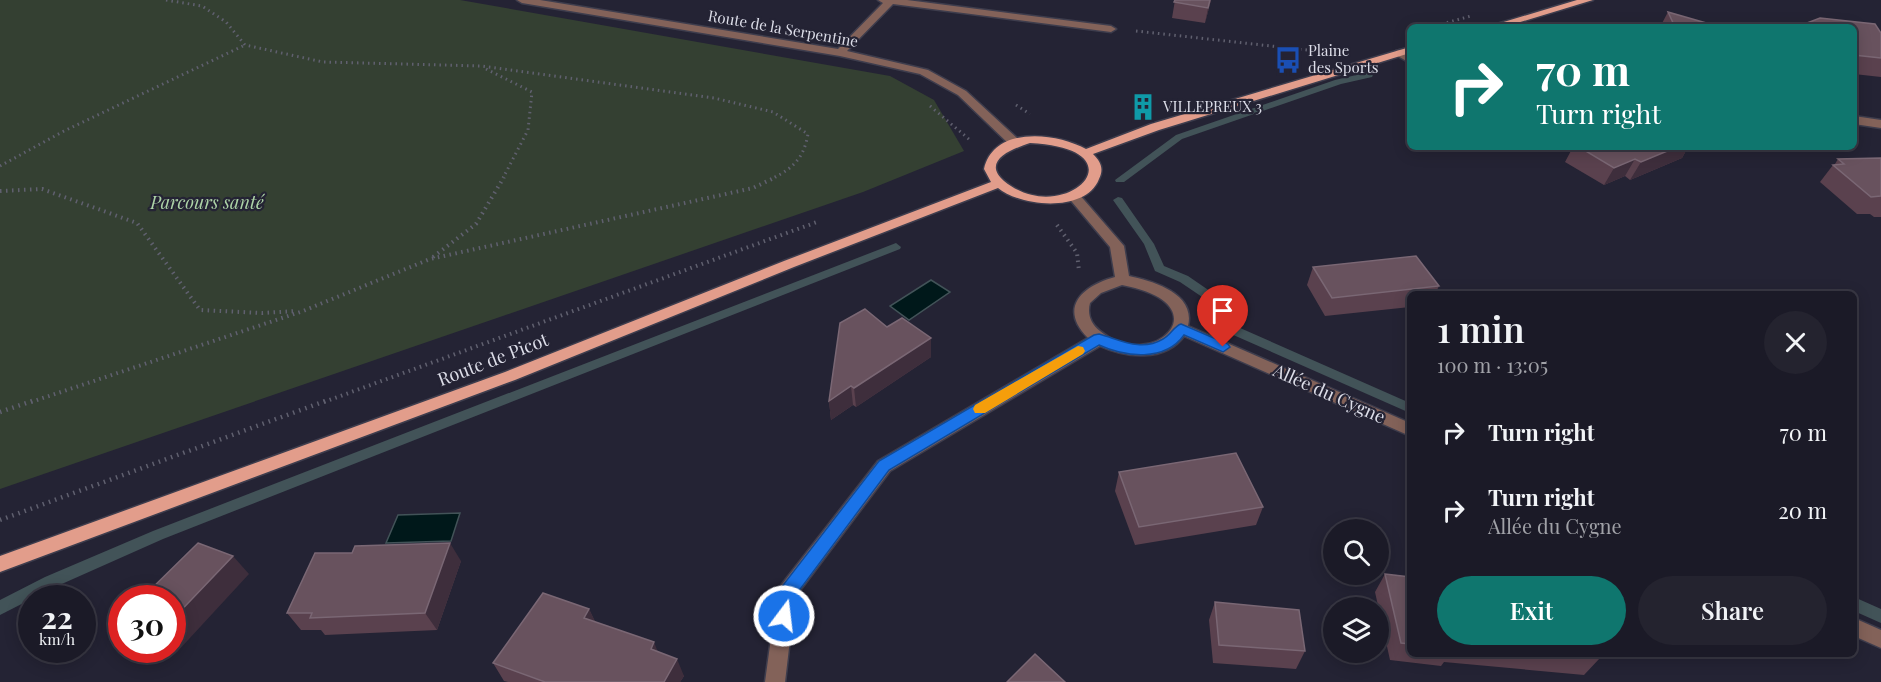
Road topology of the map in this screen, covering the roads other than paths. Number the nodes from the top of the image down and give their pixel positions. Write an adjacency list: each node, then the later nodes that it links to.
1 (522, 0): 6 (street, Route de la Serpentine)
2 (1588, 0): 4 (main road)
3 (887, 1): 5 (street); 6 (street)
4 (1503, 24)
5 (1111, 29)
6 (840, 53): 10 (street, Route de la Serpentine)
7 (1407, 54): 11 (main road)
8 (1857, 120): 9 (street)
9 (1881, 124)
10 (1014, 142): 11 (main road); 12 (main road)
11 (1085, 153): 13 (main road)
12 (997, 184): 13 (main road); 18 (main road, Route de Picot)
13 (1073, 196): 14 (street)
14 (1122, 280): 15 (street); 16 (street)
15 (1181, 329): 16 (street); 17 (street, Allée du Cygne)
16 (1099, 339): 21 (street)
17 (1407, 429)
18 (0, 564)
19 (1857, 628): 20 (street)
20 (1881, 639)
21 (775, 682)

